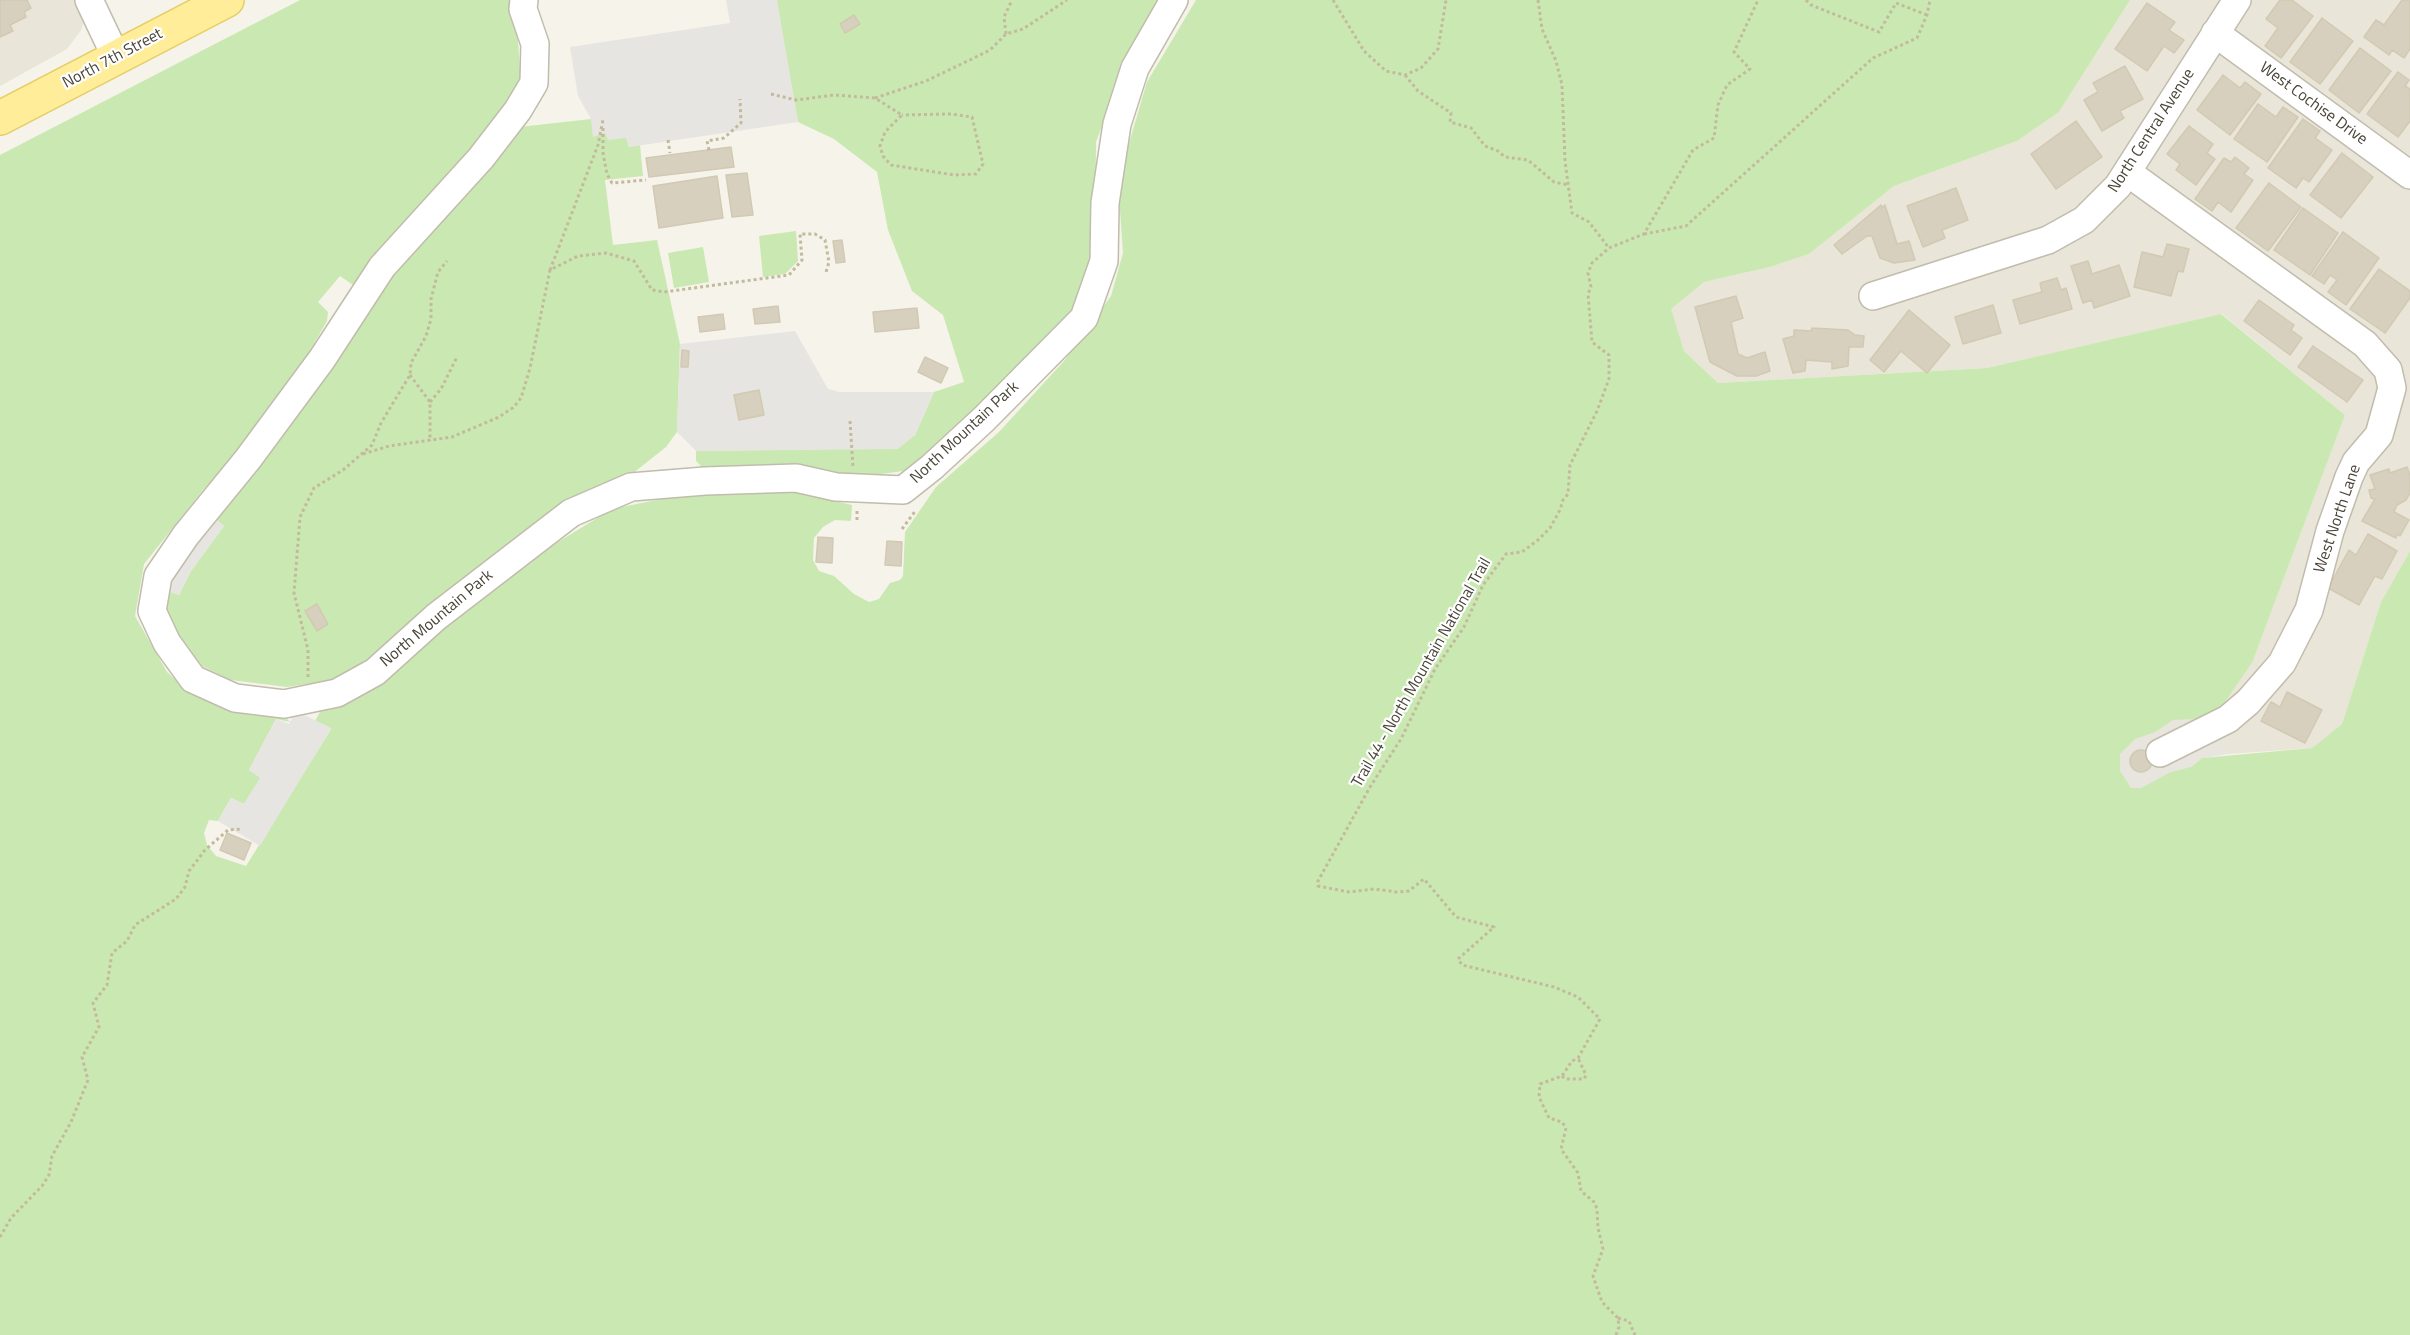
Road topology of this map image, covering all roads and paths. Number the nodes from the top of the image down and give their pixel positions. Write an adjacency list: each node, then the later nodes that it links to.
1 (89, 0): 17 (street)
2 (227, 0): 17 (main road, North 7th Street)
3 (524, 0): 46 (street, North Mountain Park)
4 (1012, 0): 16 (path)
5 (1067, 0): 16 (path)
6 (1174, 0): 46 (street, North Mountain Park)
7 (1333, 0): 18 (path)
8 (1446, 0): 18 (path)
9 (1538, 0): 30 (path)
10 (1758, 0): 31 (path)
11 (1806, 0): 14 (path)
12 (1930, 0): 14 (path, Trail 44 - North Mountain National Trail)
13 (2237, 0): 15 (street, North Central Avenue)
14 (1927, 15): 31 (path, Trail 44 - North Mountain National Trail)
15 (2215, 33): 27 (street, North Central Avenue); 28 (street, West Cochise Drive)
16 (1006, 34): 20 (path)
17 (116, 57): 23 (main road, North 7th Street)
18 (1406, 75): 30 (path)
19 (771, 94): 20 (path)
20 (875, 98): 22 (path)
21 (740, 99): 25 (path)
22 (902, 115): 22 (path)
23 (0, 118)
24 (668, 140): 26 (path)
25 (709, 150)
26 (670, 153)
27 (2127, 172): 36 (street, North Central Avenue); 47 (street, West North Lane)
28 (2410, 175)
29 (646, 180): 34 (path)
30 (1568, 185): 32 (path)
31 (1644, 234): 32 (path, Trail 44 - North Mountain National Trail)
32 (1609, 248): 49 (path, Trail 44 - North Mountain National Trail)
33 (447, 261): 38 (path)
34 (550, 270): 35 (path); 40 (path)
35 (826, 272)
36 (1873, 296)
37 (457, 357): 39 (path)
38 (410, 375): 39 (path); 41 (path)
39 (430, 402): 40 (path)
40 (430, 441): 41 (path)
41 (363, 454): 46 (path)
42 (920, 504): 45 (path)
43 (857, 507): 44 (path)
44 (857, 520)
45 (902, 529)
46 (303, 699)
47 (2160, 753)
48 (242, 830): 51 (path)
49 (1578, 1058): 50 (path, Trail 44 - North Mountain National Trail); 50 (path, Trail 44 - North Mountain National Trail)
50 (1562, 1076): 52 (path, Trail 44 - North Mountain National Trail)
51 (0, 1237)
52 (1618, 1318): 53 (path); 54 (path)
53 (1616, 1335)
54 (1635, 1335)

